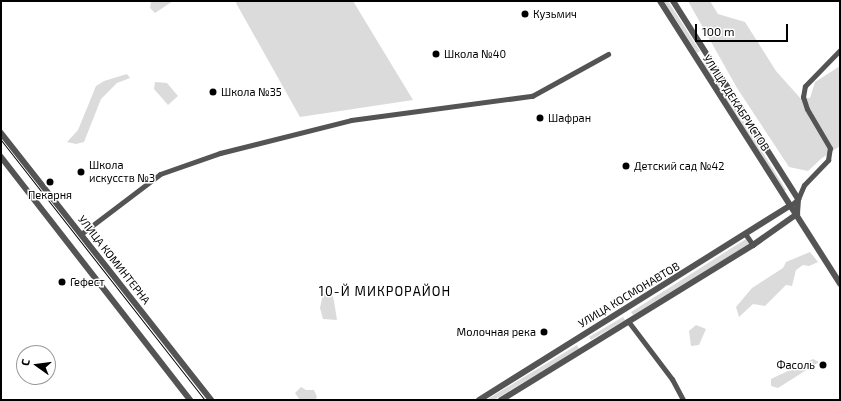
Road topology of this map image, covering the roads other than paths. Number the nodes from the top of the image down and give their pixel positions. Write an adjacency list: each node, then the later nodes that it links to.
1 (660, 1): 6 (street, УЛИЦА ДЕКАБРИСТОВ)
2 (673, 1): 5 (street, УЛИЦА ДЕКАБРИСТОВ)
3 (840, 50): 9 (street)
4 (608, 54): 12 (street)
5 (708, 55): 6 (street); 9 (street, УЛИЦА ДЕКАБРИСТОВ)
6 (697, 61): 10 (street, УЛИЦА ДЕКАБРИСТОВ)
7 (1, 133): 12 (street, УЛИЦА КОМИНТЕРНА)
8 (1, 158): 17 (street)
9 (798, 199): 10 (street); 11 (street)
10 (790, 206): 11 (street, УЛИЦА ДЕКАБРИСТОВ); 13 (street, УЛИЦА КОСМОНАВТОВ)
11 (797, 214): 14 (street, УЛИЦА КОСМОНАВТОВ); 15 (street, УЛИЦА ДЕКАБРИСТОВ)
12 (81, 234): 18 (street, УЛИЦА КОМИНТЕРНА)
13 (746, 235): 14 (street); 19 (street, УЛИЦА КОСМОНАВТОВ)
14 (752, 245): 16 (street, УЛИЦА КОСМОНАВТОВ)
15 (840, 284)
16 (628, 321): 20 (street, УЛИЦА КОСМОНАВТОВ); 21 (street)
17 (190, 400)
18 (211, 400)
19 (479, 400)
20 (502, 400)
21 (683, 400)

